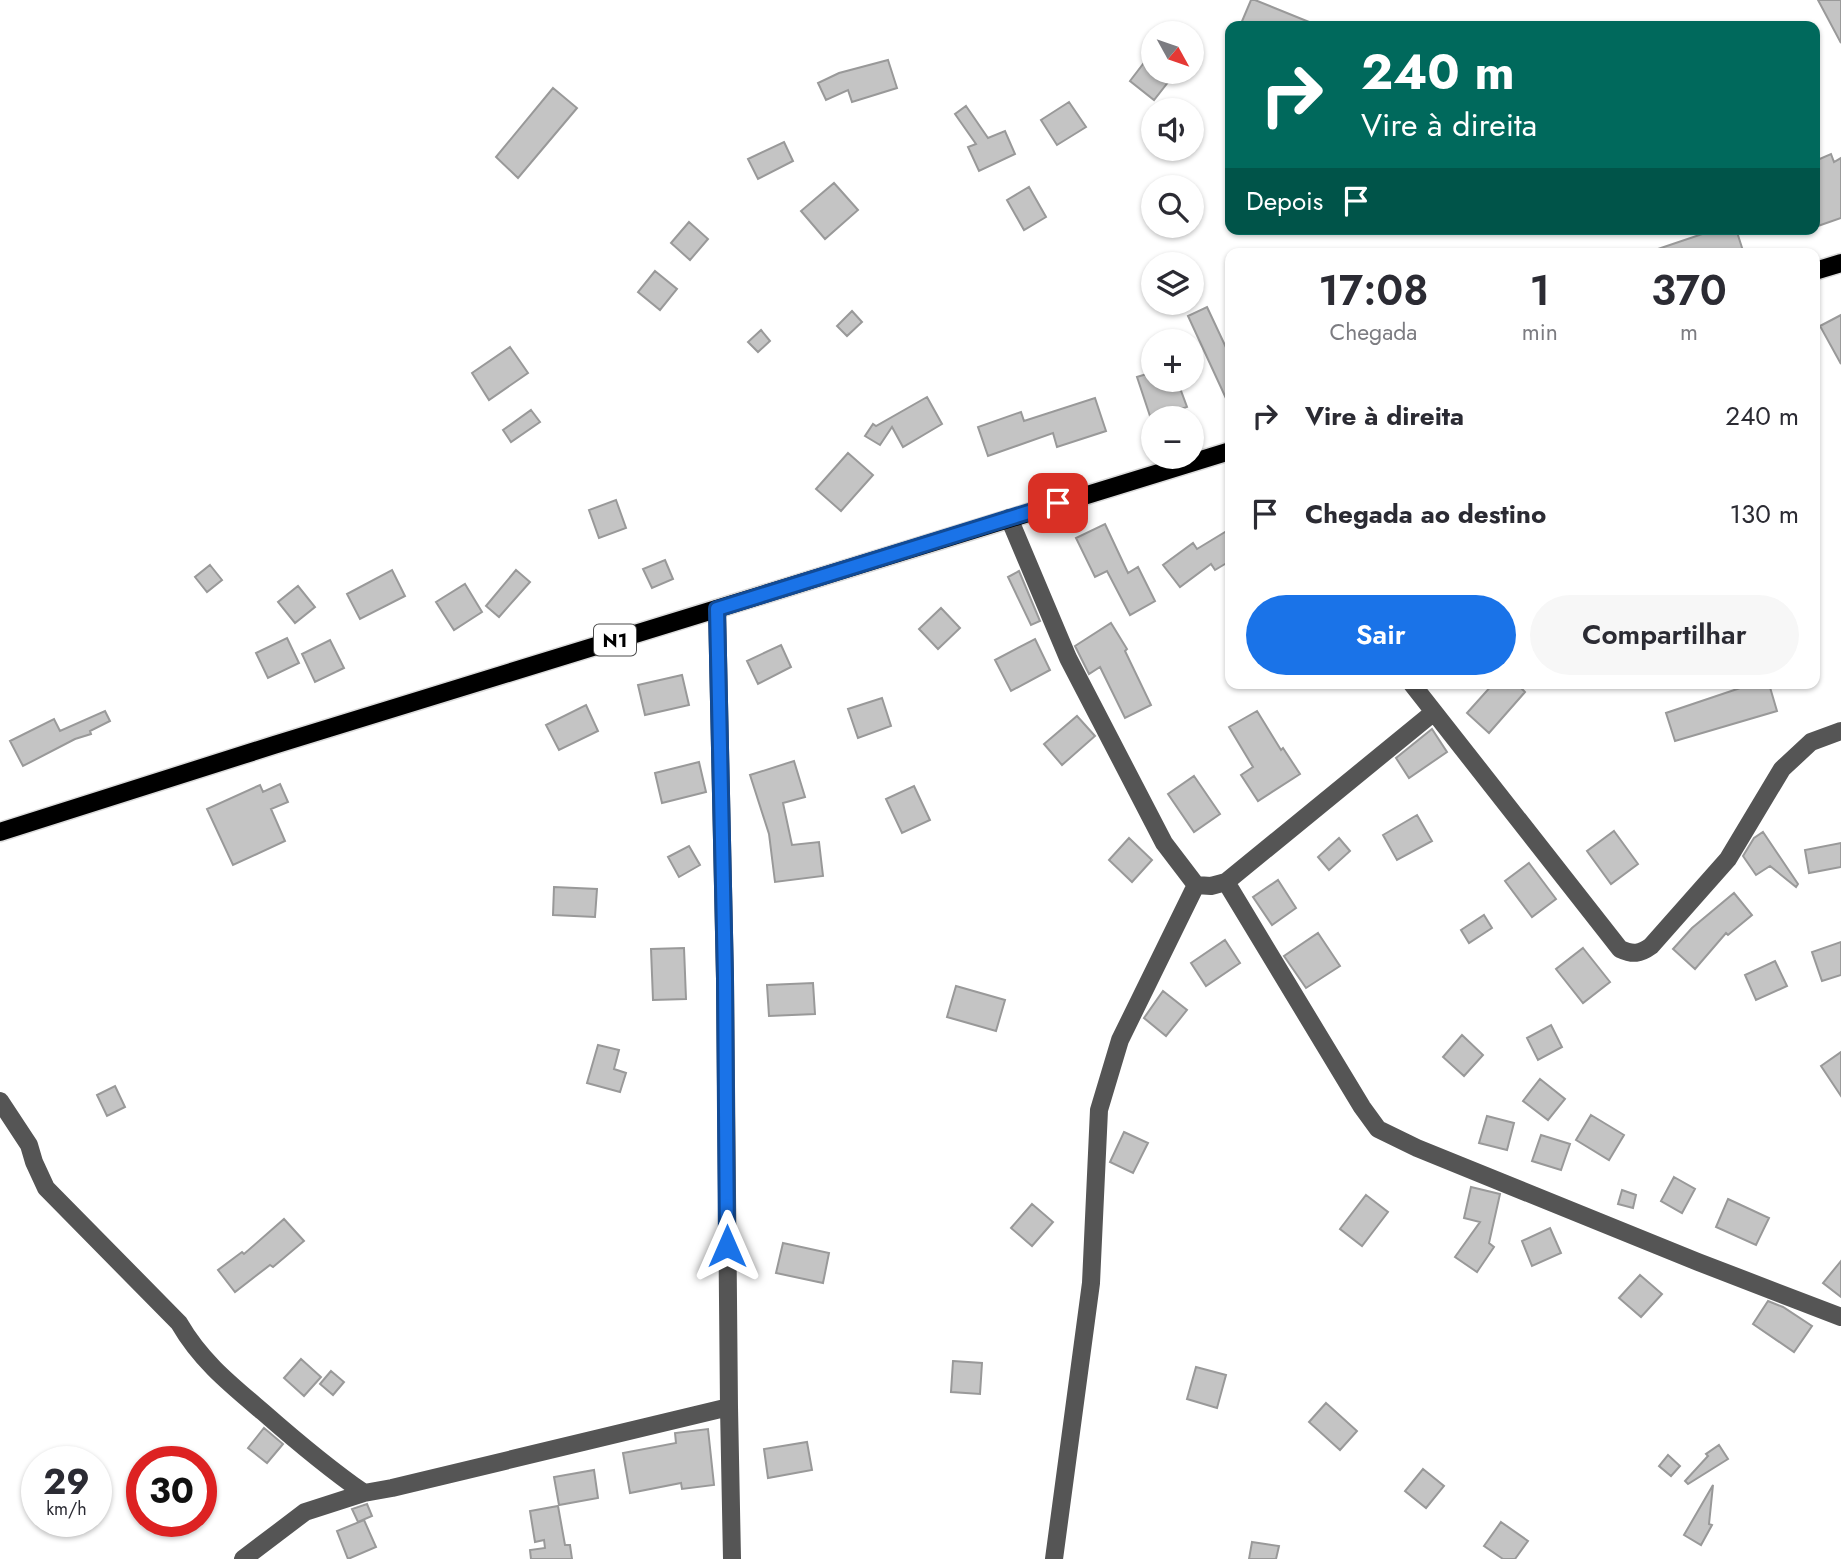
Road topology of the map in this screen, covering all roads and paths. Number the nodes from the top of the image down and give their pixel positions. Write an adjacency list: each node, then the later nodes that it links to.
1 (1841, 263): 2 (main road)
2 (1820, 269)
3 (1225, 453): 4 (main road, N1)
4 (1009, 518): 5 (main road, N1); 11 (street)
5 (717, 609): 9 (main road, N1); 14 (street)
6 (1416, 689): 7 (street)
7 (1434, 712): 8 (street); 10 (street)
8 (1841, 731)
9 (0, 832)
10 (1226, 882): 11 (street); 13 (street)
11 (1196, 885): 18 (street)
12 (0, 1101): 15 (street)
13 (1841, 1317)
14 (729, 1407): 15 (street); 17 (street)
15 (364, 1493): 16 (street)
16 (243, 1559)
17 (732, 1559)
18 (1054, 1559)

